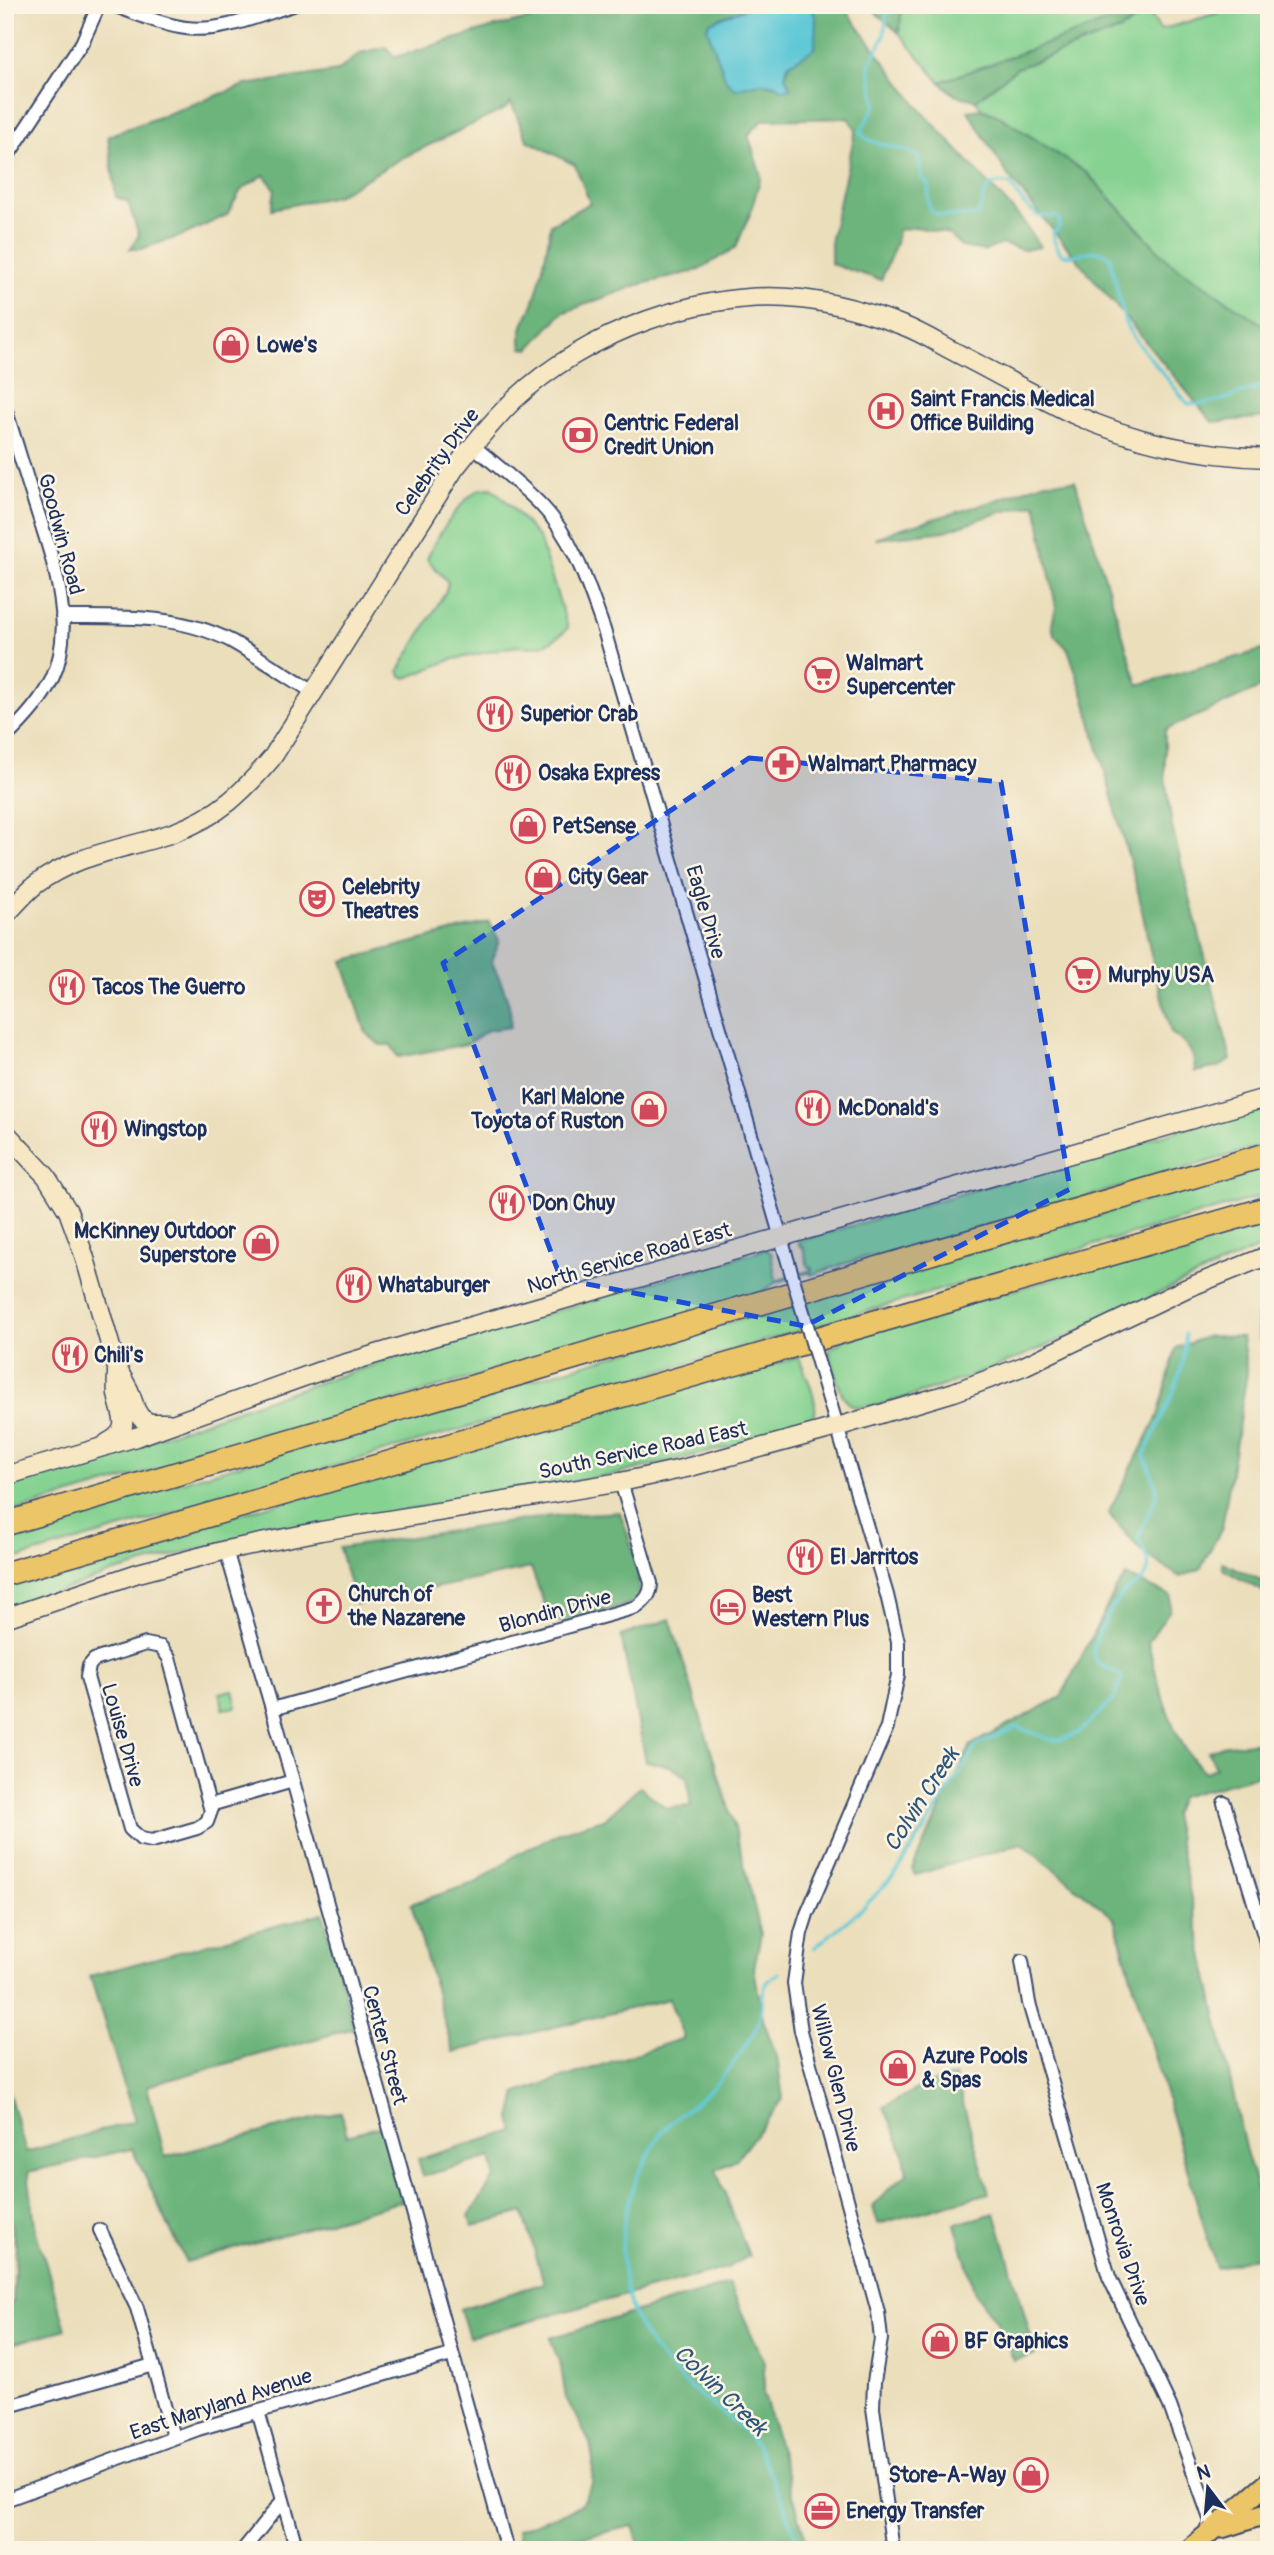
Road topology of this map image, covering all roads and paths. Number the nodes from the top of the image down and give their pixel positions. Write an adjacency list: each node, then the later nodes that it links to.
1 (99, 5): 5 (street)
2 (112, 5): 3 (street)
3 (293, 5)
4 (5, 120): 5 (street)
5 (13, 146): 6 (street)
6 (5, 160)
7 (5, 408): 10 (street, Goodwin Road)
8 (473, 446): 9 (main road, Celebrity Drive); 11 (main road, Celebrity Drive); 18 (street, Eagle Drive)
9 (1269, 458)
10 (62, 617): 11 (street); 12 (street, Goodwin Road)
11 (313, 692): 13 (main road, Celebrity Drive)
12 (5, 738)
13 (5, 916)
14 (1269, 1097): 18 (main road, North Service Road East)
15 (5, 1132): 20 (main road)
16 (1269, 1154): 26 (highway)
17 (1269, 1208): 28 (highway)
18 (783, 1247): 21 (main road, North Service Road East); 22 (street, Eagle Drive, bridge)
19 (1269, 1255): 22 (main road, South Service Road East)
20 (117, 1368): 21 (main road); 23 (main road)
21 (180, 1421): 23 (main road, North Service Road East)
22 (837, 1427): 25 (main road, South Service Road East); 50 (street, Willow Glen Drive)
23 (97, 1449): 24 (main road, North Service Road East)
24 (5, 1476)
25 (621, 1482): 27 (main road, South Service Road East); 30 (street, Blondin Drive)
26 (5, 1524)
27 (226, 1550): 29 (main road, South Service Road East); 30 (street, Center Street)
28 (5, 1574)
29 (5, 1618)
30 (272, 1709): 31 (street, Center Street)
31 (293, 1781): 33 (street); 37 (street, Center Street)
32 (1224, 1803): 34 (street)
33 (210, 1805): 33 (street, Louise Drive)
34 (1269, 1952)
35 (1022, 1961): 46 (street, Monrovia Drive)
36 (100, 2230): 38 (street)
37 (451, 2355): 40 (street, East Maryland Avenue); 49 (street, Center Street)
38 (153, 2365): 39 (street); 41 (street)
39 (5, 2407)
40 (258, 2411): 41 (street, East Maryland Avenue); 44 (street)
41 (173, 2437): 43 (street, East Maryland Avenue)
42 (1269, 2482): 46 (main road)
43 (5, 2500)
44 (283, 2500): 47 (street); 48 (street)
45 (1269, 2513): 46 (main road)
46 (1214, 2530): 51 (main road)
47 (243, 2550)
48 (296, 2550)
49 (507, 2550)
50 (893, 2550)
51 (1189, 2550)

